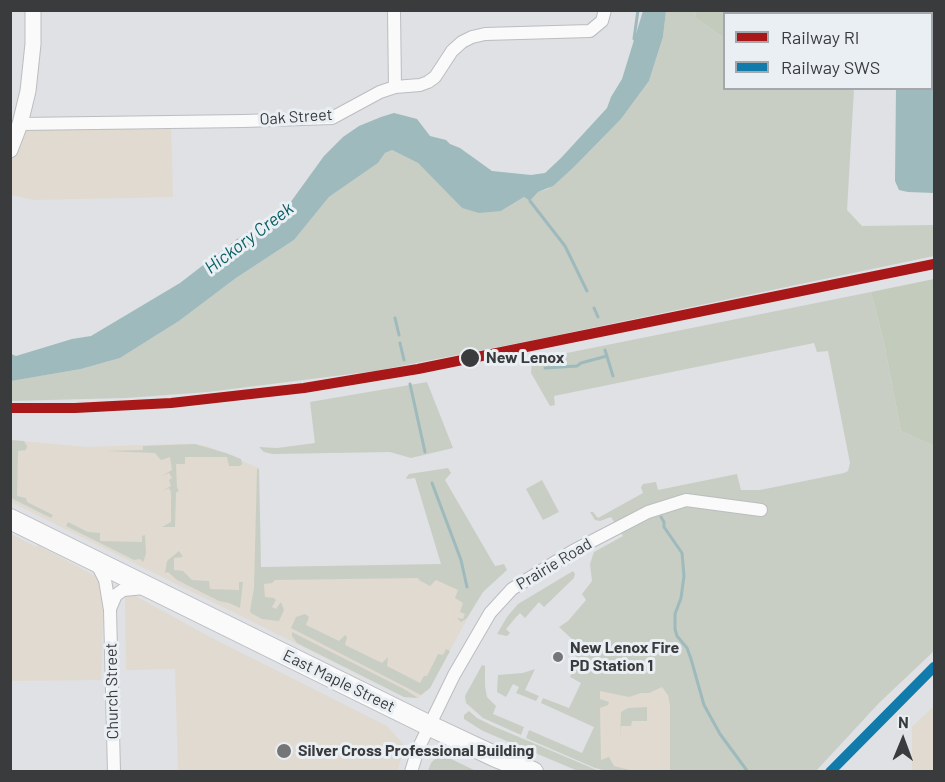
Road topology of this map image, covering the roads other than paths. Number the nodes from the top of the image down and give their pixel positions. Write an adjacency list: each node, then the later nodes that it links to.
1 (33, 10): 5 (street)
2 (394, 10): 4 (street)
3 (605, 10): 4 (street, Oak Street)
4 (395, 87): 5 (street, Oak Street)
5 (20, 124): 6 (street)
6 (10, 150)
7 (761, 510): 12 (street, Prairie Road)
8 (10, 519): 9 (main road, East Maple Street)
9 (95, 560): 10 (main road, East Maple Street); 11 (street, Church Street)
10 (149, 587): 11 (street); 12 (main road, East Maple Street)
11 (110, 610): 13 (street, Church Street)
12 (430, 726): 14 (street, Prairie Road); 15 (main road, East Maple Street)
13 (114, 771)
14 (411, 771)
15 (533, 771)

